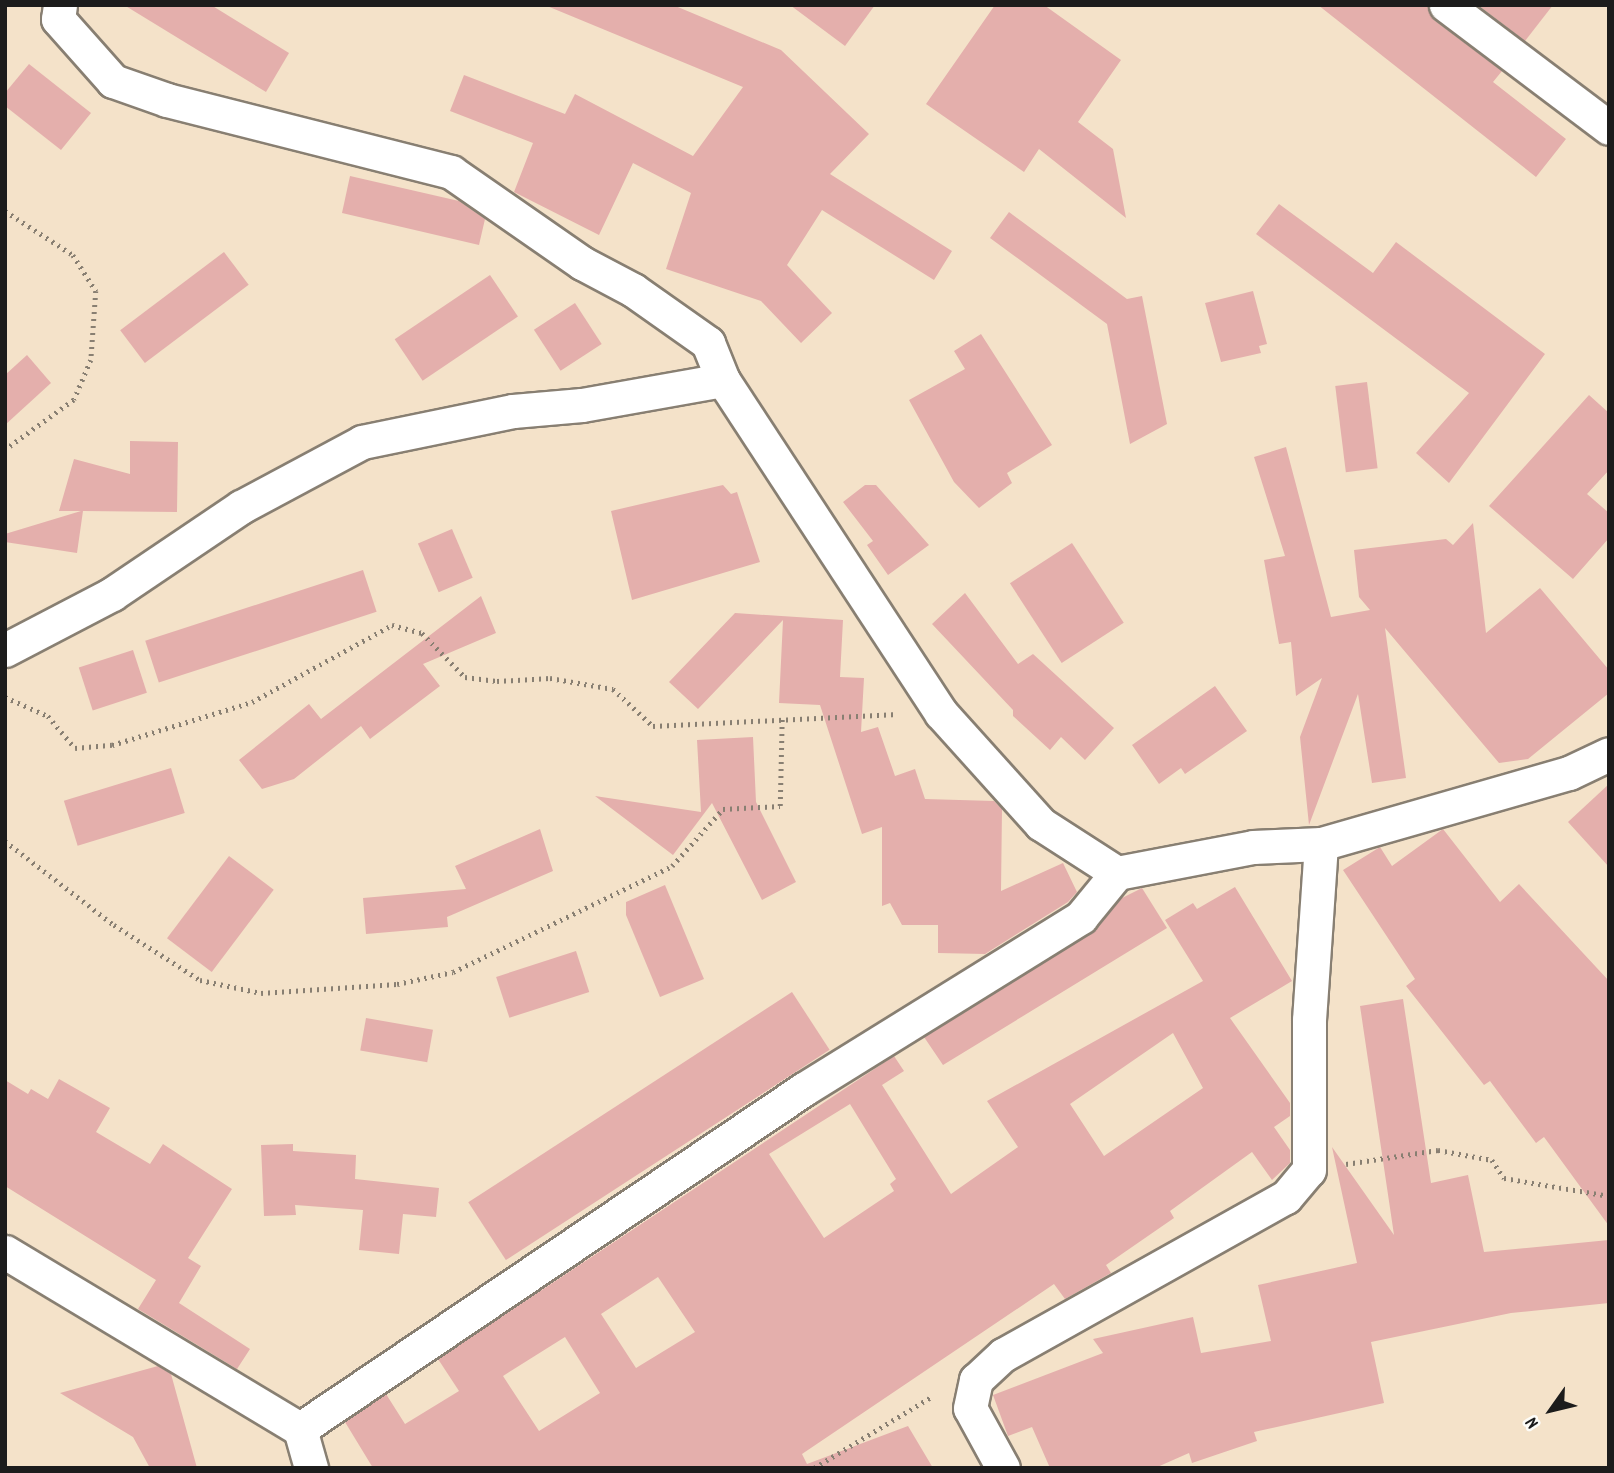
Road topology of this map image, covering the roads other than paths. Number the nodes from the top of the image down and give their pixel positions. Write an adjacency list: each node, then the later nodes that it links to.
1 (60, 5): 4 (street)
2 (1446, 5): 3 (street)
3 (1609, 128)
4 (723, 380): 5 (street); 8 (street)
5 (5, 650)
6 (1608, 757): 7 (street)
7 (1321, 844): 8 (street); 12 (street)
8 (1117, 873): 10 (street)
9 (5, 1252): 10 (street)
10 (300, 1429): 11 (street)
11 (311, 1468)
12 (1003, 1468)

